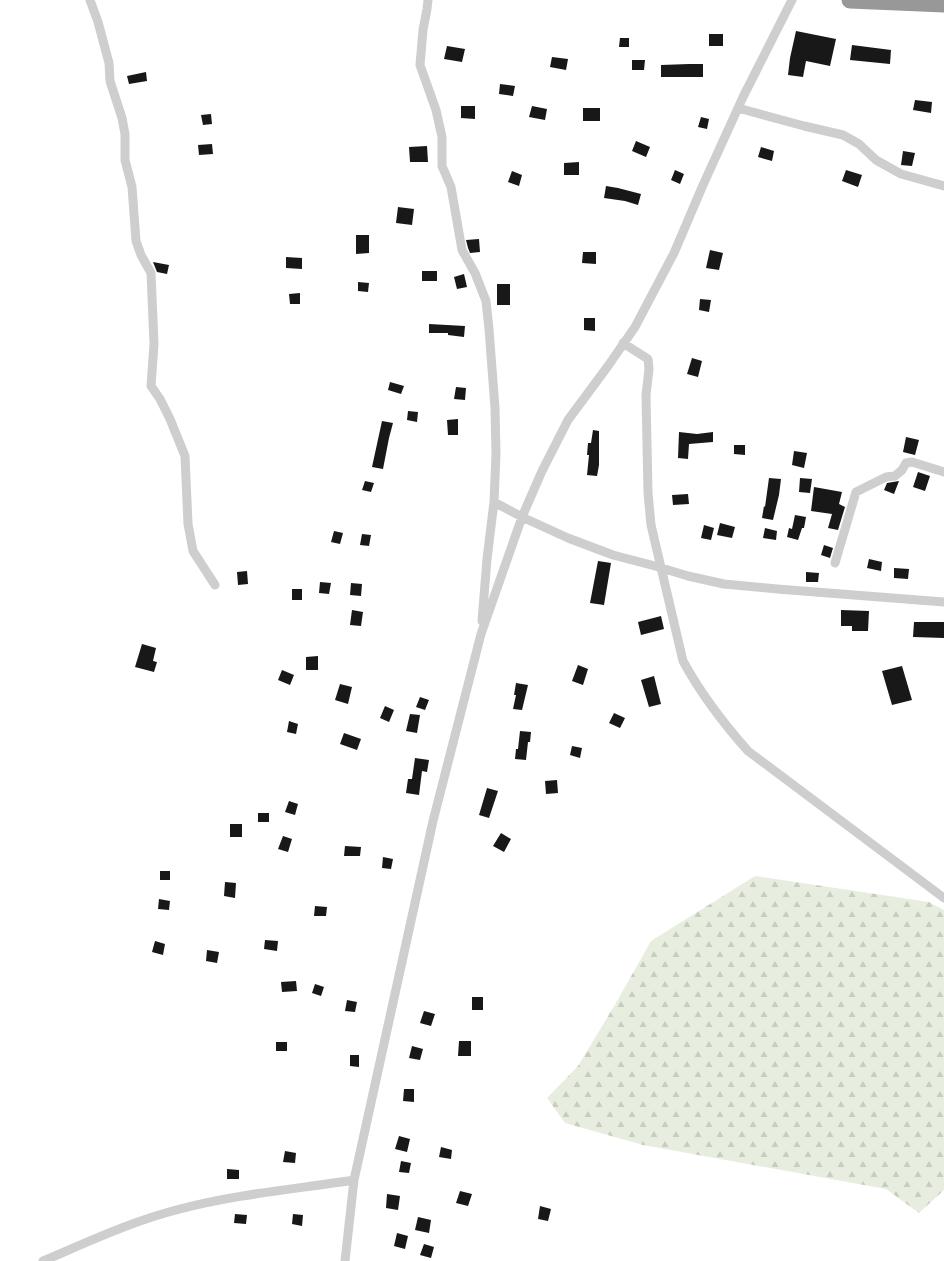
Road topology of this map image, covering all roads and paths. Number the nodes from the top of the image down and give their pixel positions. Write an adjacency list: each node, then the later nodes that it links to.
1 (90, 0): 14 (street)
2 (428, 0): 10 (street)
3 (792, 0): 6 (street)
4 (850, 0): 5 (highway)
5 (944, 4)
6 (738, 108): 7 (street); 8 (street)
7 (944, 186)
8 (624, 344): 11 (street); 13 (street)
9 (944, 472): 12 (street)
10 (494, 502): 11 (street); 16 (street)
11 (522, 517): 13 (street); 16 (street)
12 (835, 563)
13 (662, 568): 15 (street); 17 (street)
14 (215, 585)
15 (944, 602)
16 (481, 634): 18 (street)
17 (944, 898)
18 (354, 1180): 19 (street); 20 (street)
19 (43, 1261)
20 (345, 1261)

